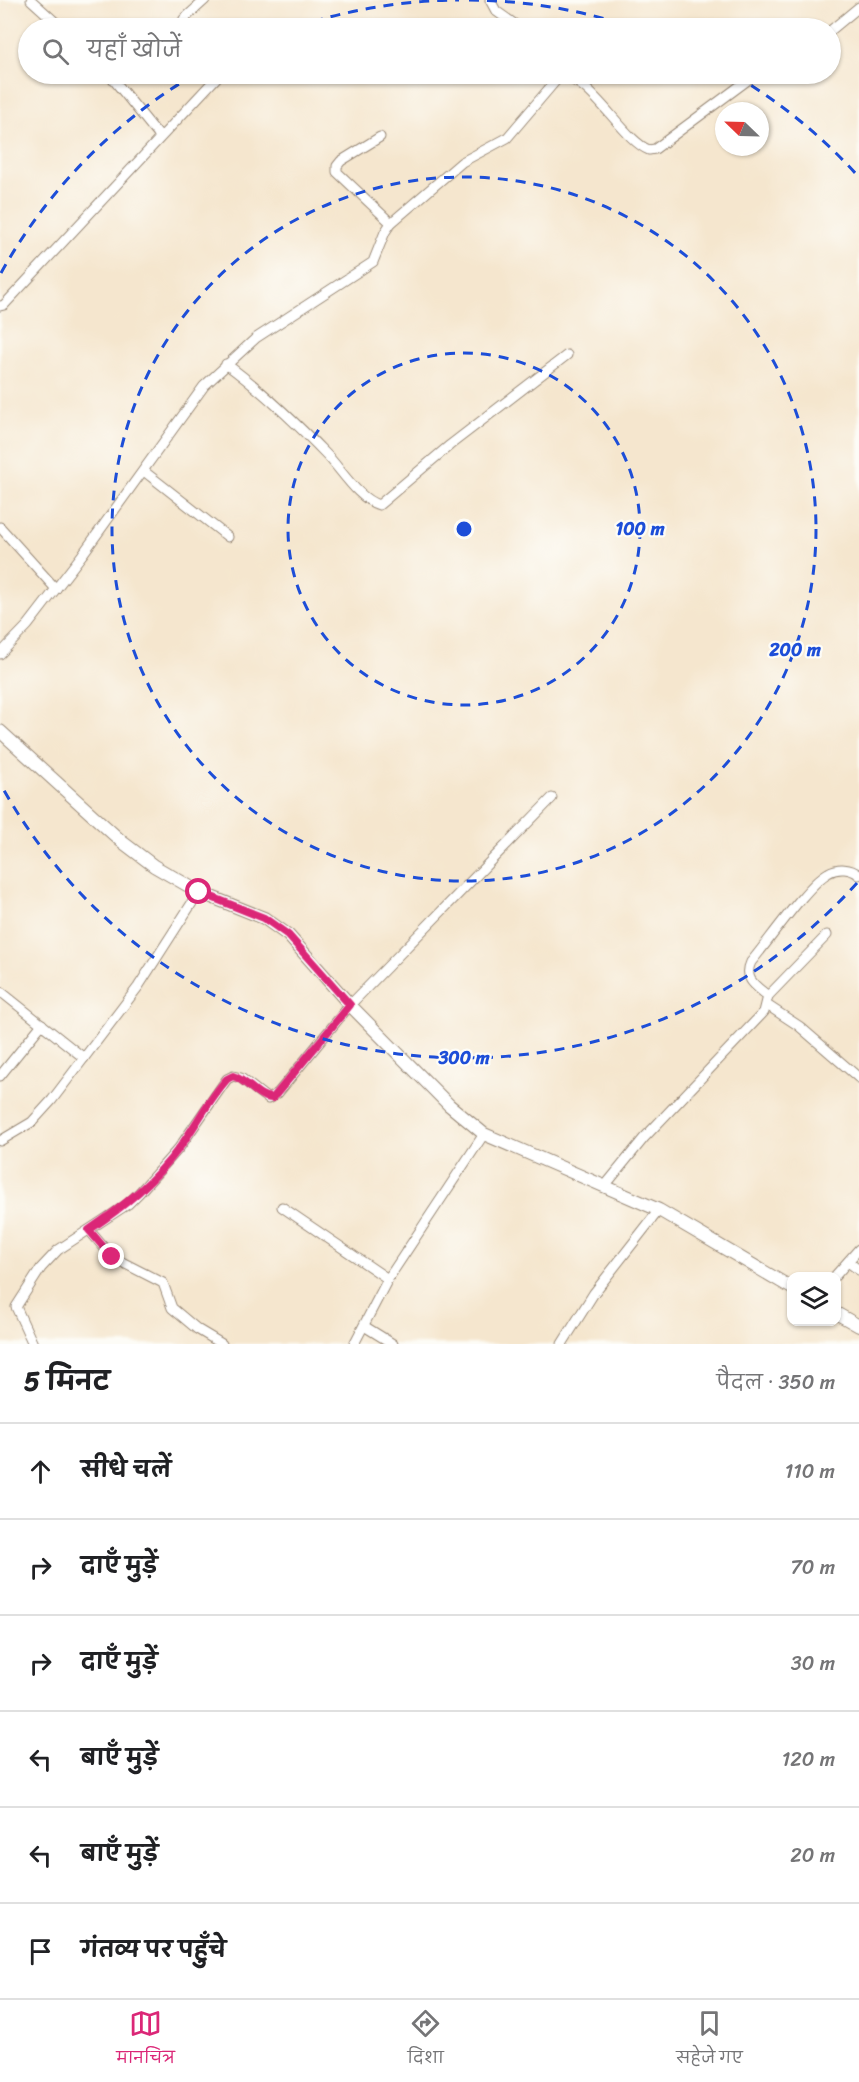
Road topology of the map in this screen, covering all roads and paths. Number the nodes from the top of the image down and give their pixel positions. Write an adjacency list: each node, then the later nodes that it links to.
1 (32, 0): 5 (street)
2 (205, 0): 6 (street)
3 (490, 0): 7 (street)
4 (859, 7): 8 (street)
5 (51, 18)
6 (185, 18)
7 (506, 18)
8 (841, 22)
9 (117, 84): 14 (street)
10 (210, 84): 14 (street)
11 (553, 84): 16 (street)
12 (578, 84): 13 (street)
13 (743, 84)
14 (160, 137): 17 (street)
15 (380, 137): 16 (street)
16 (391, 223): 19 (street)
17 (0, 306)
18 (567, 355): 19 (street)
19 (226, 364): 20 (street)
20 (145, 472): 22 (street); 23 (street)
21 (0, 527): 23 (street)
22 (228, 537)
23 (56, 589): 24 (street)
24 (0, 654)
25 (0, 731): 28 (street)
26 (552, 798): 32 (street)
27 (859, 875): 31 (street)
28 (199, 892): 32 (street); 34 (street)
29 (827, 935): 31 (street)
30 (0, 991): 33 (street)
31 (768, 1001): 36 (street); 39 (street)
32 (350, 1005): 37 (street); 42 (street)
33 (42, 1024): 34 (street); 35 (street)
34 (84, 1058): 38 (street)
35 (0, 1076)
36 (859, 1078)
37 (484, 1134): 39 (street); 47 (street)
38 (0, 1141)
39 (604, 1187): 41 (street)
40 (282, 1207): 47 (street)
41 (659, 1210): 48 (street); 56 (street)
42 (89, 1230): 52 (street); 53 (street)
43 (859, 1249): 44 (street)
44 (848, 1262): 45 (street); 46 (street)
45 (859, 1270)
46 (839, 1272)
47 (388, 1279): 50 (street)
48 (787, 1285)
49 (841, 1315): 51 (street)
50 (364, 1326): 54 (street); 55 (street)
51 (859, 1326)
52 (33, 1344)
53 (222, 1344)
54 (354, 1344)
55 (393, 1344)
56 (562, 1344)

